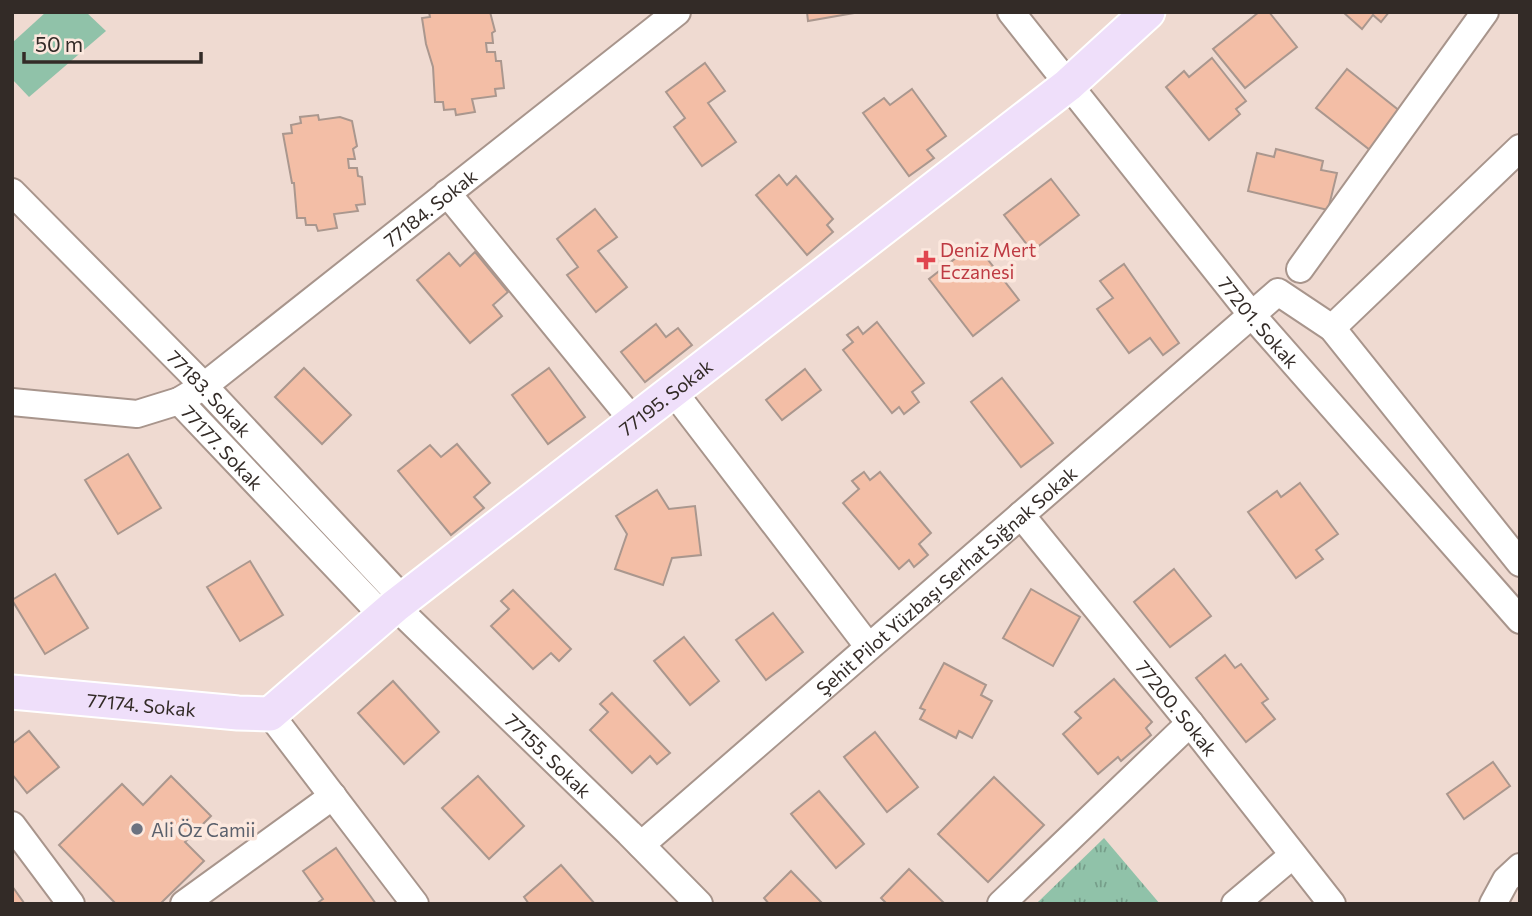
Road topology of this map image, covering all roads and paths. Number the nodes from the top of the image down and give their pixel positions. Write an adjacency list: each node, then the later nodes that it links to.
1 (677, 12): 8 (street, 77184. Sokak)
2 (1011, 12): 5 (street, 77201. Sokak)
3 (1148, 12): 5 (main road, 77195. Sokak)
4 (1485, 12): 9 (street)
5 (1068, 85): 10 (street, 77201. Sokak); 13 (main road, 77195. Sokak)
6 (1520, 148): 11 (street)
7 (12, 192): 12 (street, 77183. Sokak)
8 (447, 192): 12 (street, 77184. Sokak); 16 (street)
9 (1300, 269)
10 (1251, 314): 11 (street, Şehit Pilot Yüzbaşı Serhat Sığnak Sokak); 17 (street, Şehit Pilot Yüzbaşı Serhat Sığnak Sokak); 20 (street, 77201. Sokak)
11 (1332, 328): 18 (street)
12 (204, 386): 14 (street, 77184. Sokak); 21 (street, 77183. Sokak)
13 (673, 391): 16 (main road, 77195. Sokak); 23 (street)
14 (179, 401): 15 (street, 77177. Sokak); 21 (street, 77177. Sokak)
15 (12, 402)
16 (634, 422): 21 (main road, 77195. Sokak)
17 (1020, 515): 23 (street, Şehit Pilot Yüzbaşı Serhat Sığnak Sokak); 26 (street, 77200. Sokak)
18 (1520, 563)
19 (1520, 581): 20 (street)
20 (1500, 599): 22 (street, 77201. Sokak)
21 (394, 607): 25 (main road, 77195. Sokak); 29 (street, 77155. Sokak)
22 (1520, 620)
23 (868, 646): 29 (street, Şehit Pilot Yüzbaşı Serhat Sığnak Sokak)
24 (12, 691): 25 (main road, 77174. Sokak)
25 (270, 714): 27 (street)
26 (1190, 723): 30 (street, 77200. Sokak); 36 (street)
27 (333, 796): 34 (street); 35 (street)
28 (12, 825): 33 (street)
29 (641, 845): 32 (street, 77155. Sokak)
30 (1293, 855): 37 (street); 38 (street, 77200. Sokak)
31 (1520, 867): 39 (street)
32 (684, 899)
33 (71, 904)
34 (184, 904)
35 (415, 904)
36 (1001, 904)
37 (1235, 904)
38 (1332, 904)
39 (1493, 904)

